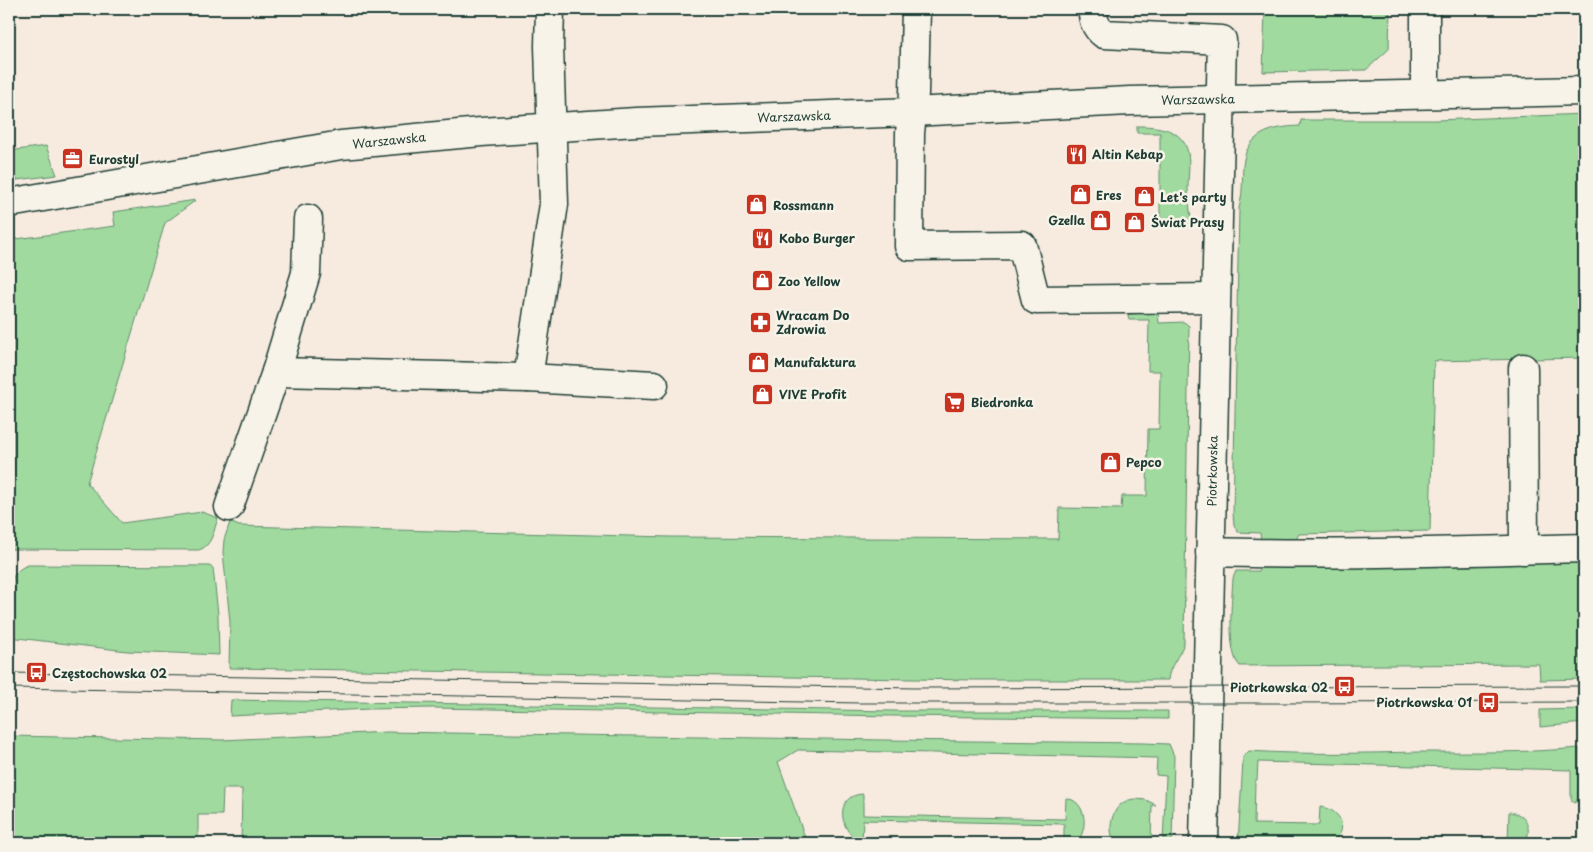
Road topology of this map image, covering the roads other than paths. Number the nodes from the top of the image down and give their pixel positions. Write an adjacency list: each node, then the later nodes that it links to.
1 (550, 9): 9 (street)
2 (916, 9): 8 (street)
3 (1093, 9): 7 (street, Piotrkowska)
4 (1425, 9): 6 (street)
5 (1584, 91): 6 (street, Warszawska)
6 (1425, 94): 7 (street, Warszawska)
7 (1220, 98): 8 (street, Warszawska); 12 (street, Piotrkowska)
8 (912, 112): 9 (street, Warszawska); 12 (street)
9 (552, 128): 10 (street, Warszawska); 15 (street)
10 (9, 203)
11 (308, 219): 14 (street)
12 (1216, 298): 20 (street, Piotrkowska)
13 (1523, 368): 19 (street)
14 (276, 372): 15 (street); 17 (street)
15 (528, 378): 16 (street)
16 (654, 386)
17 (229, 507)
18 (1584, 548): 19 (street)
19 (1524, 550): 20 (street)
20 (1210, 552): 21 (street, Piotrkowska)
21 (1204, 843)

